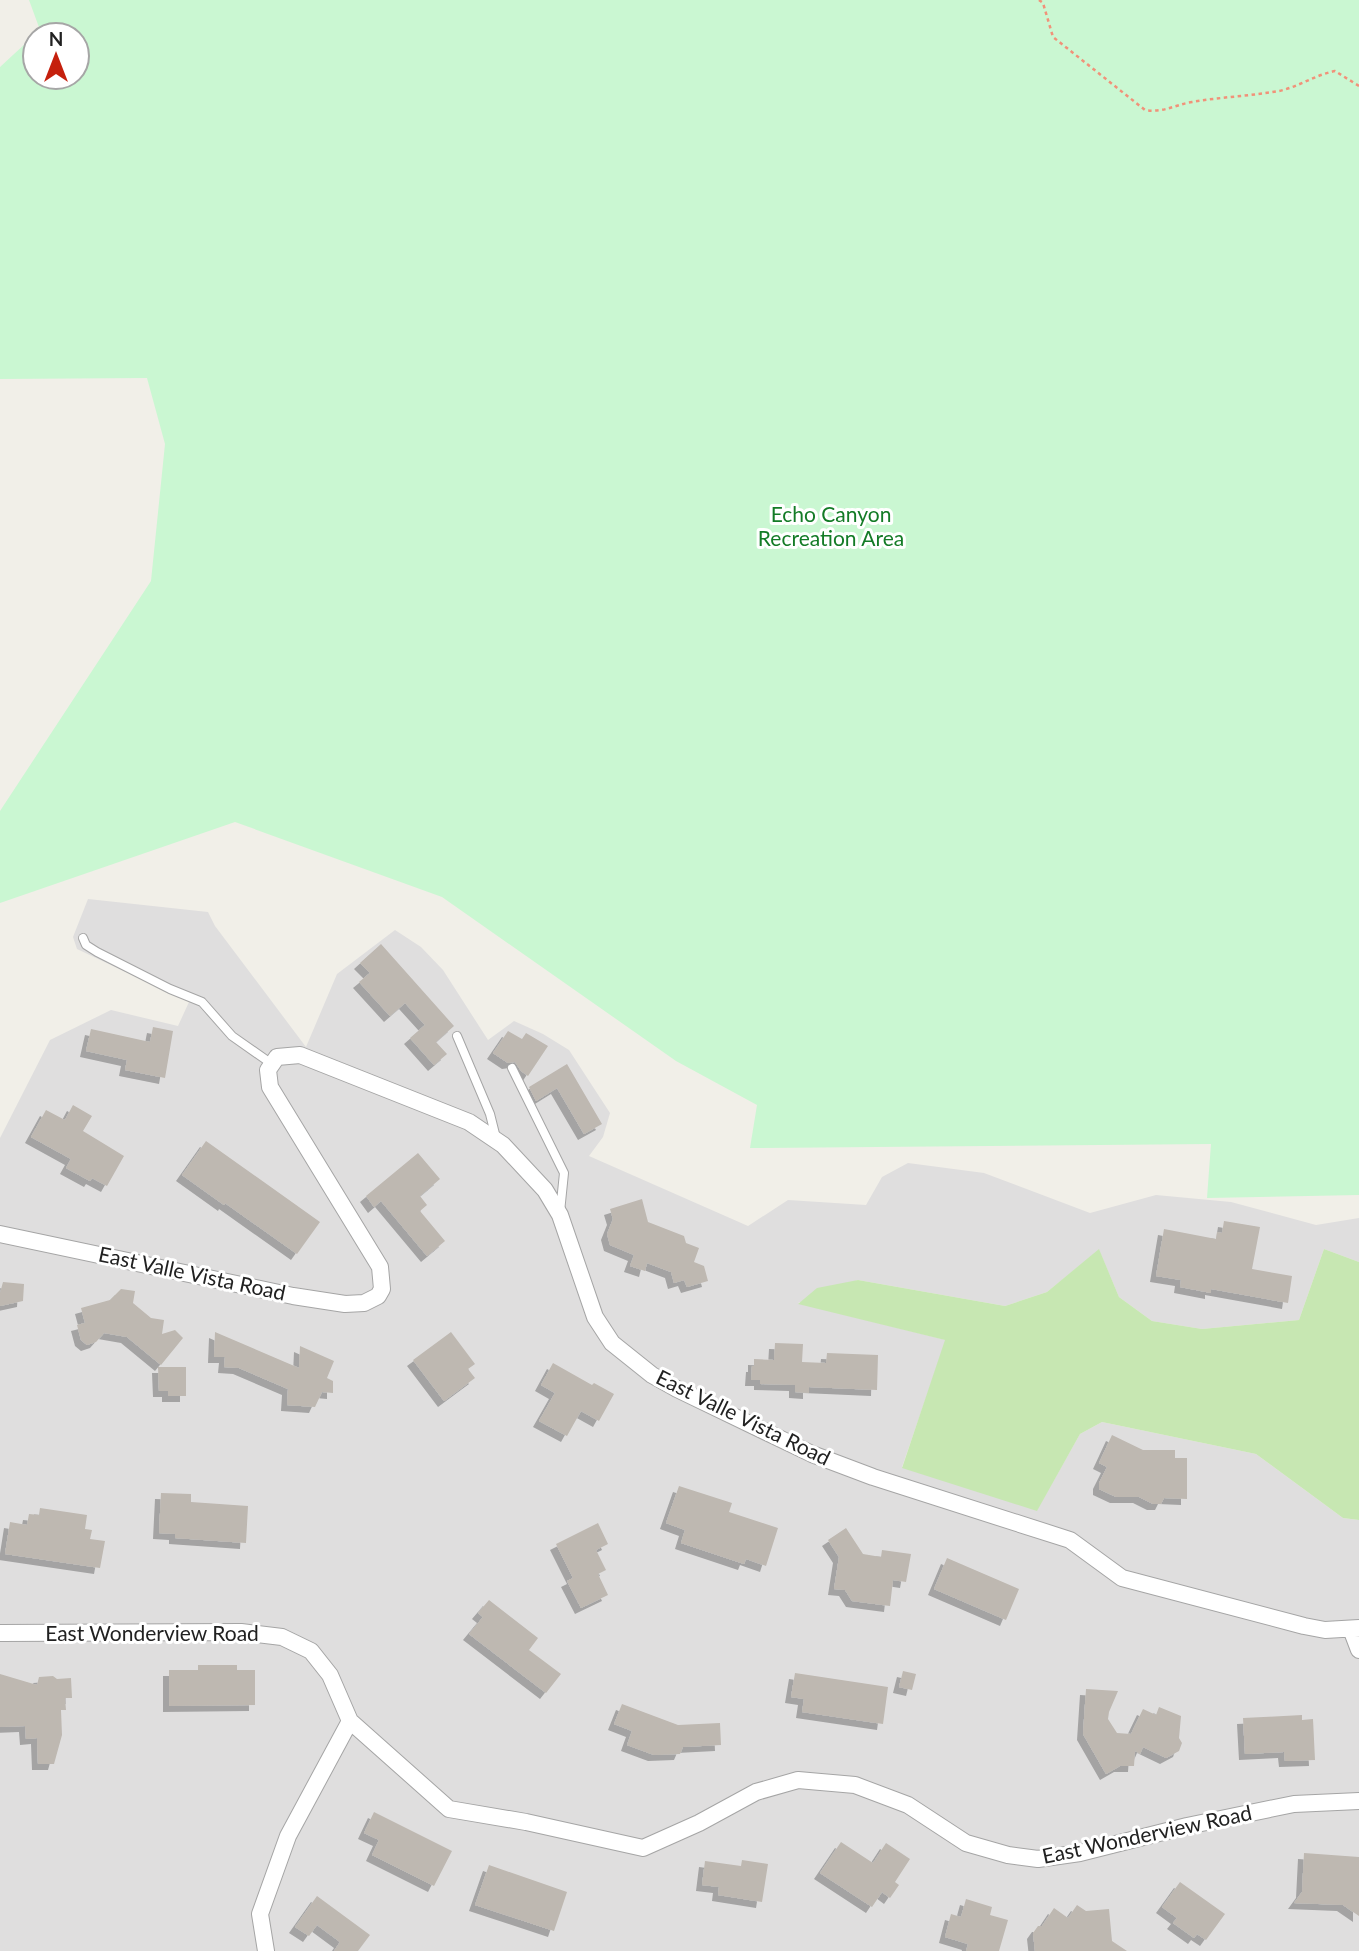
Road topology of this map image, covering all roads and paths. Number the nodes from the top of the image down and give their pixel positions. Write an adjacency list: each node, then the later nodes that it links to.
1 (1039, 0): 2 (path)
2 (1359, 86)
3 (83, 938): 5 (lane)
4 (457, 1036): 7 (lane)
5 (272, 1064): 7 (street, East Valle Vista Road); 9 (street, East Valle Vista Road)
6 (512, 1068): 8 (lane)
7 (497, 1141): 8 (street, East Valle Vista Road)
8 (560, 1215): 10 (street, East Valle Vista Road)
9 (0, 1234)
10 (1355, 1628): 12 (street)
11 (0, 1633): 13 (street, East Wonderview Road)
12 (1359, 1650)
13 (350, 1721): 14 (street, East Wonderview Road); 15 (street)
14 (1359, 1801)
15 (266, 1951)

